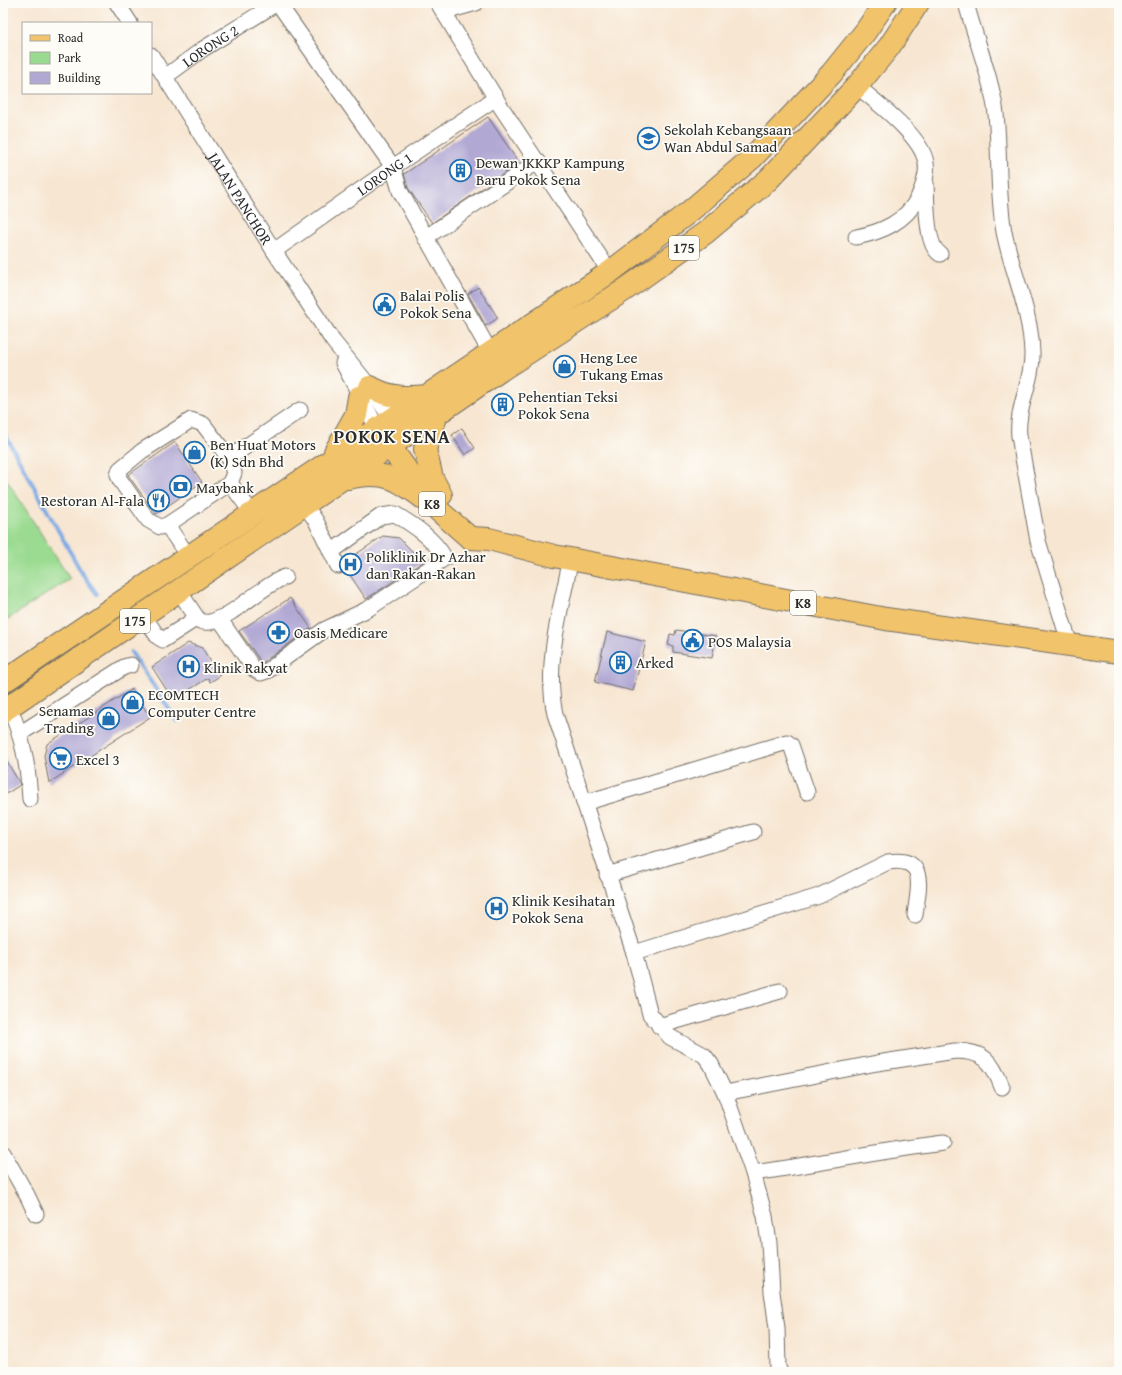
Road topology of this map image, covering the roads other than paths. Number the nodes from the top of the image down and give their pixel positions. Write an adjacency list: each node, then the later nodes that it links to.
1 (117, 3): 8 (street)
2 (278, 3): 10 (street, LORONG 2); 14 (street)
3 (476, 3): 7 (street)
4 (885, 3): 20 (main road, 175)
5 (918, 3): 11 (main road, 175)
6 (966, 3): 44 (street)
7 (441, 8): 12 (street)
8 (129, 22)
9 (152, 57): 10 (street, JALAN PANCHOR)
10 (165, 77): 18 (street, JALAN PANCHOR)
11 (857, 86): 15 (street); 23 (main road, 175)
12 (496, 98): 13 (street); 14 (street, LORONG 1)
13 (538, 162): 17 (street); 20 (street)
14 (393, 167): 17 (street); 18 (street, LORONG 1)
15 (926, 178): 16 (street); 19 (street)
16 (856, 237)
17 (425, 238): 21 (street)
18 (274, 251): 22 (street, JALAN PANCHOR)
19 (940, 254)
20 (610, 272): 21 (main road, 175)
21 (490, 352): 23 (main road, 175)
22 (365, 392): 23 (main road); 25 (street, JALAN PANCHOR); 28 (main road)
23 (432, 405): 25 (main road, 175); 26 (main road, 175); 31 (main road)
24 (300, 410): 27 (street)
25 (384, 423): 26 (main road, K8); 28 (main road, 175)
26 (396, 443): 29 (main road, 175); 31 (main road, K8)
27 (229, 458): 30 (street); 34 (street)
28 (330, 460): 33 (main road, 175)
29 (344, 479): 31 (main road); 32 (main road, 175)
30 (230, 482): 33 (street); 34 (street)
31 (436, 499): 37 (main road, K8)
32 (305, 505): 35 (street); 40 (main road, 175)
33 (252, 513): 36 (main road, 175)
34 (167, 525): 36 (street)
35 (331, 552): 38 (street); 43 (street)
36 (188, 556): 47 (main road, 175)
37 (572, 558): 44 (main road, K8); 52 (street)
38 (338, 566)
39 (285, 577): 43 (street)
40 (179, 591): 41 (main road, 175); 42 (street)
41 (143, 615): 42 (street); 48 (main road, 175)
42 (197, 618): 43 (street)
43 (220, 618)
44 (1070, 645): 45 (main road, K8)
45 (1119, 652)
46 (131, 665): 49 (street)
47 (3, 682)
48 (6, 709): 49 (street)
49 (21, 733): 51 (street)
50 (807, 792): 52 (street)
51 (30, 798)
52 (584, 803): 54 (street)
53 (753, 832): 54 (street)
54 (607, 875): 56 (street)
55 (915, 915): 56 (street)
56 (634, 953): 58 (street)
57 (780, 991): 58 (street)
58 (659, 1026): 60 (street)
59 (1002, 1087): 60 (street)
60 (725, 1093): 63 (street)
61 (943, 1143): 63 (street)
62 (3, 1153): 64 (street)
63 (754, 1173): 65 (street)
64 (36, 1214)
65 (780, 1372)

